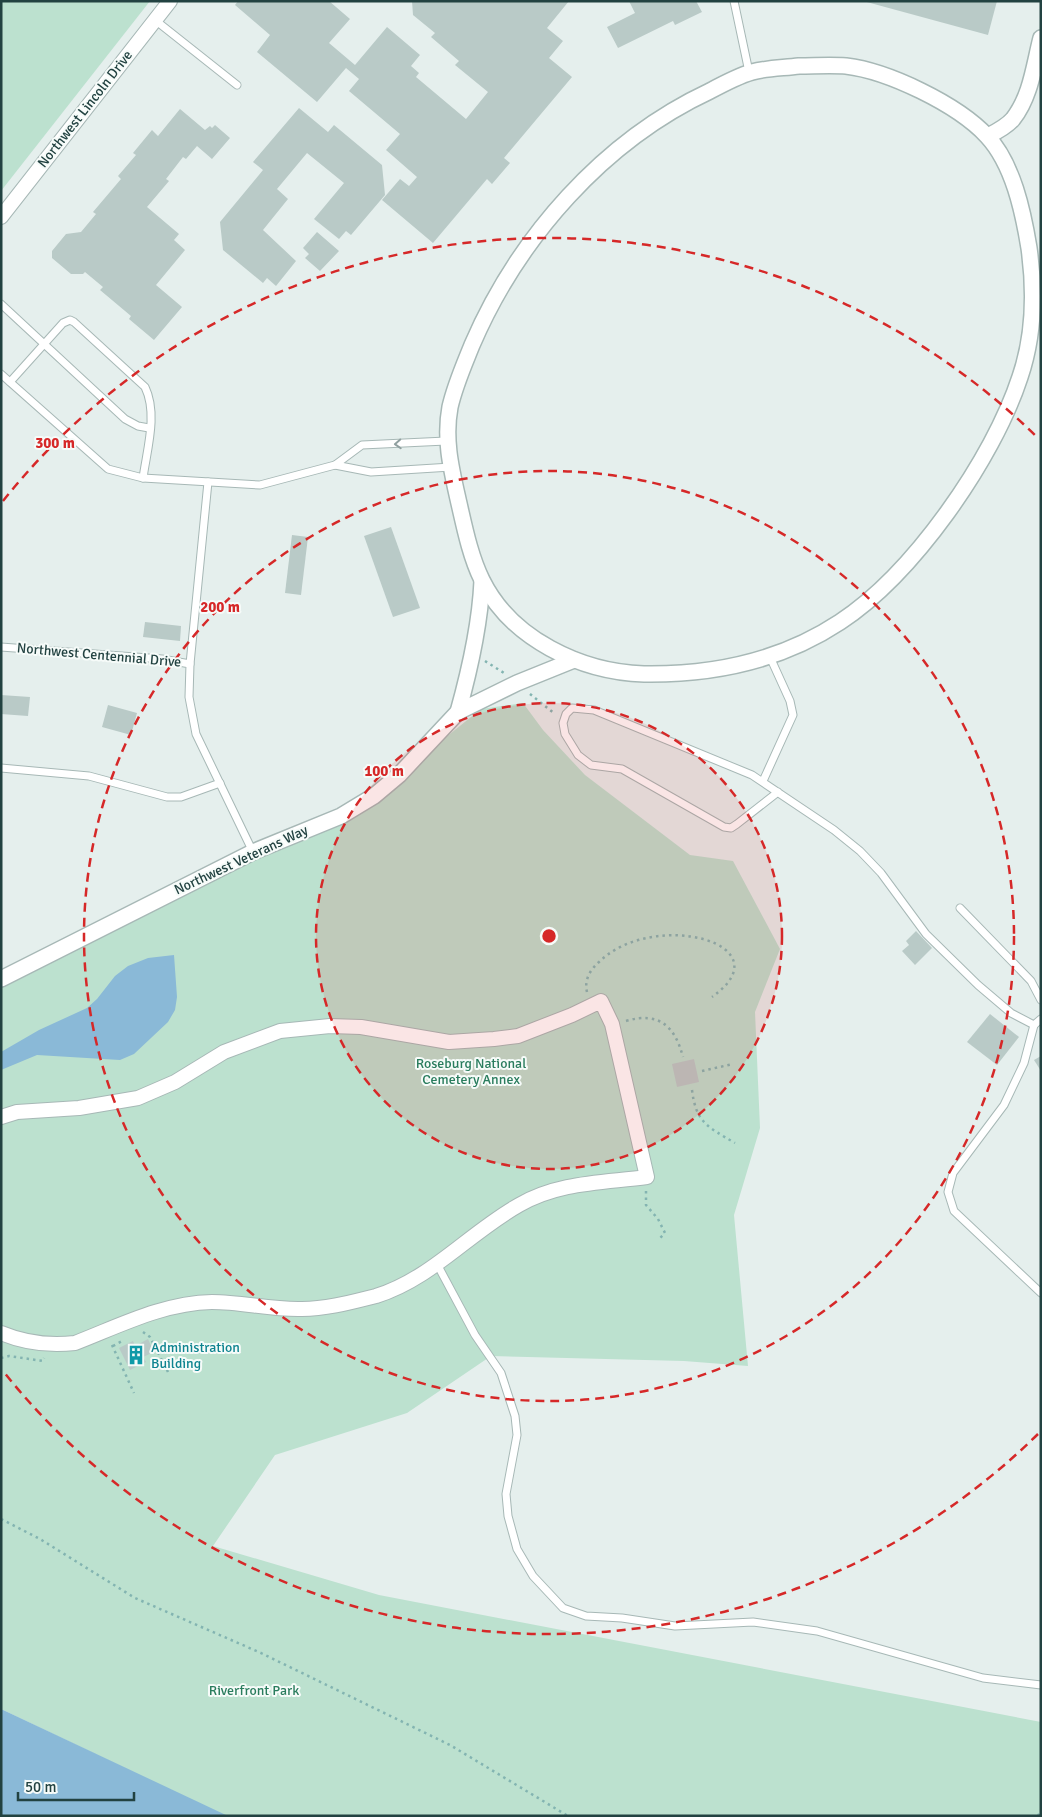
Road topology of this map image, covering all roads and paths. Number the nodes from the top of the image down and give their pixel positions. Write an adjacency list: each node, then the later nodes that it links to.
1 (170, 1): 3 (street, Northwest Lincoln Drive)
2 (734, 1): 5 (lane)
3 (155, 20): 7 (lane); 9 (street, Northwest Lincoln Drive)
4 (1041, 38): 6 (street)
5 (749, 72): 8 (street, Northwest Veterans Way); 15 (street, Northwest Veterans Way)
6 (1036, 80): 8 (street)
7 (237, 85)
8 (988, 136): 22 (street, Northwest Veterans Way)
9 (1, 217)
10 (1, 304): 11 (lane)
11 (44, 344): 13 (lane); 14 (lane); 14 (lane)
12 (1, 374): 13 (lane)
13 (10, 382): 18 (lane)
14 (149, 428): 18 (lane)
15 (446, 442): 16 (lane, one-way to 16); 17 (street, Northwest Veterans Way)
16 (335, 465): 17 (lane); 19 (lane)
17 (451, 467): 20 (street, Northwest Veterans Way)
18 (143, 478): 19 (lane)
19 (208, 482): 24 (lane)
20 (482, 581): 23 (street, Northwest Veterans Way); 25 (street, Northwest Veterans Way)
21 (1, 647): 24 (lane, Northwest Centennial Drive)
22 (770, 657): 23 (street, Northwest Veterans Way); 27 (lane)
23 (574, 660): 25 (street, Northwest Veterans Way)
24 (190, 664): 28 (lane, Northwest Centennial Drive)
25 (458, 712): 30 (street, Northwest Veterans Way)
26 (1, 768): 28 (lane)
27 (763, 781): 29 (lane); 29 (lane)
28 (220, 783): 30 (lane, Northwest Centennial Drive)
29 (778, 792): 38 (lane)
30 (253, 852): 32 (street, Northwest Veterans Way)
31 (960, 908): 34 (lane)
32 (1, 979)
33 (712, 997): 35 (path)
34 (1041, 1000)
35 (592, 1006): 37 (street); 43 (street)
36 (1041, 1019): 38 (lane)
37 (612, 1024): 39 (path); 45 (street)
38 (1034, 1025): 48 (lane)
39 (682, 1057)
40 (733, 1064): 41 (path)
41 (702, 1071)
42 (692, 1090): 44 (path)
43 (1, 1117)
44 (735, 1143)
45 (646, 1177): 46 (path); 47 (street)
46 (659, 1239)
47 (437, 1264): 49 (street); 57 (lane)
48 (1041, 1293)
49 (105, 1330): 51 (street); 53 (path)
50 (141, 1331): 54 (path)
51 (1, 1333)
52 (130, 1337): 53 (path)
53 (113, 1346): 55 (path)
54 (168, 1372)
55 (134, 1392)
56 (1, 1519): 59 (path)
57 (1041, 1685)
58 (1041, 1810): 60 (path)
59 (568, 1816)
60 (1038, 1816)

